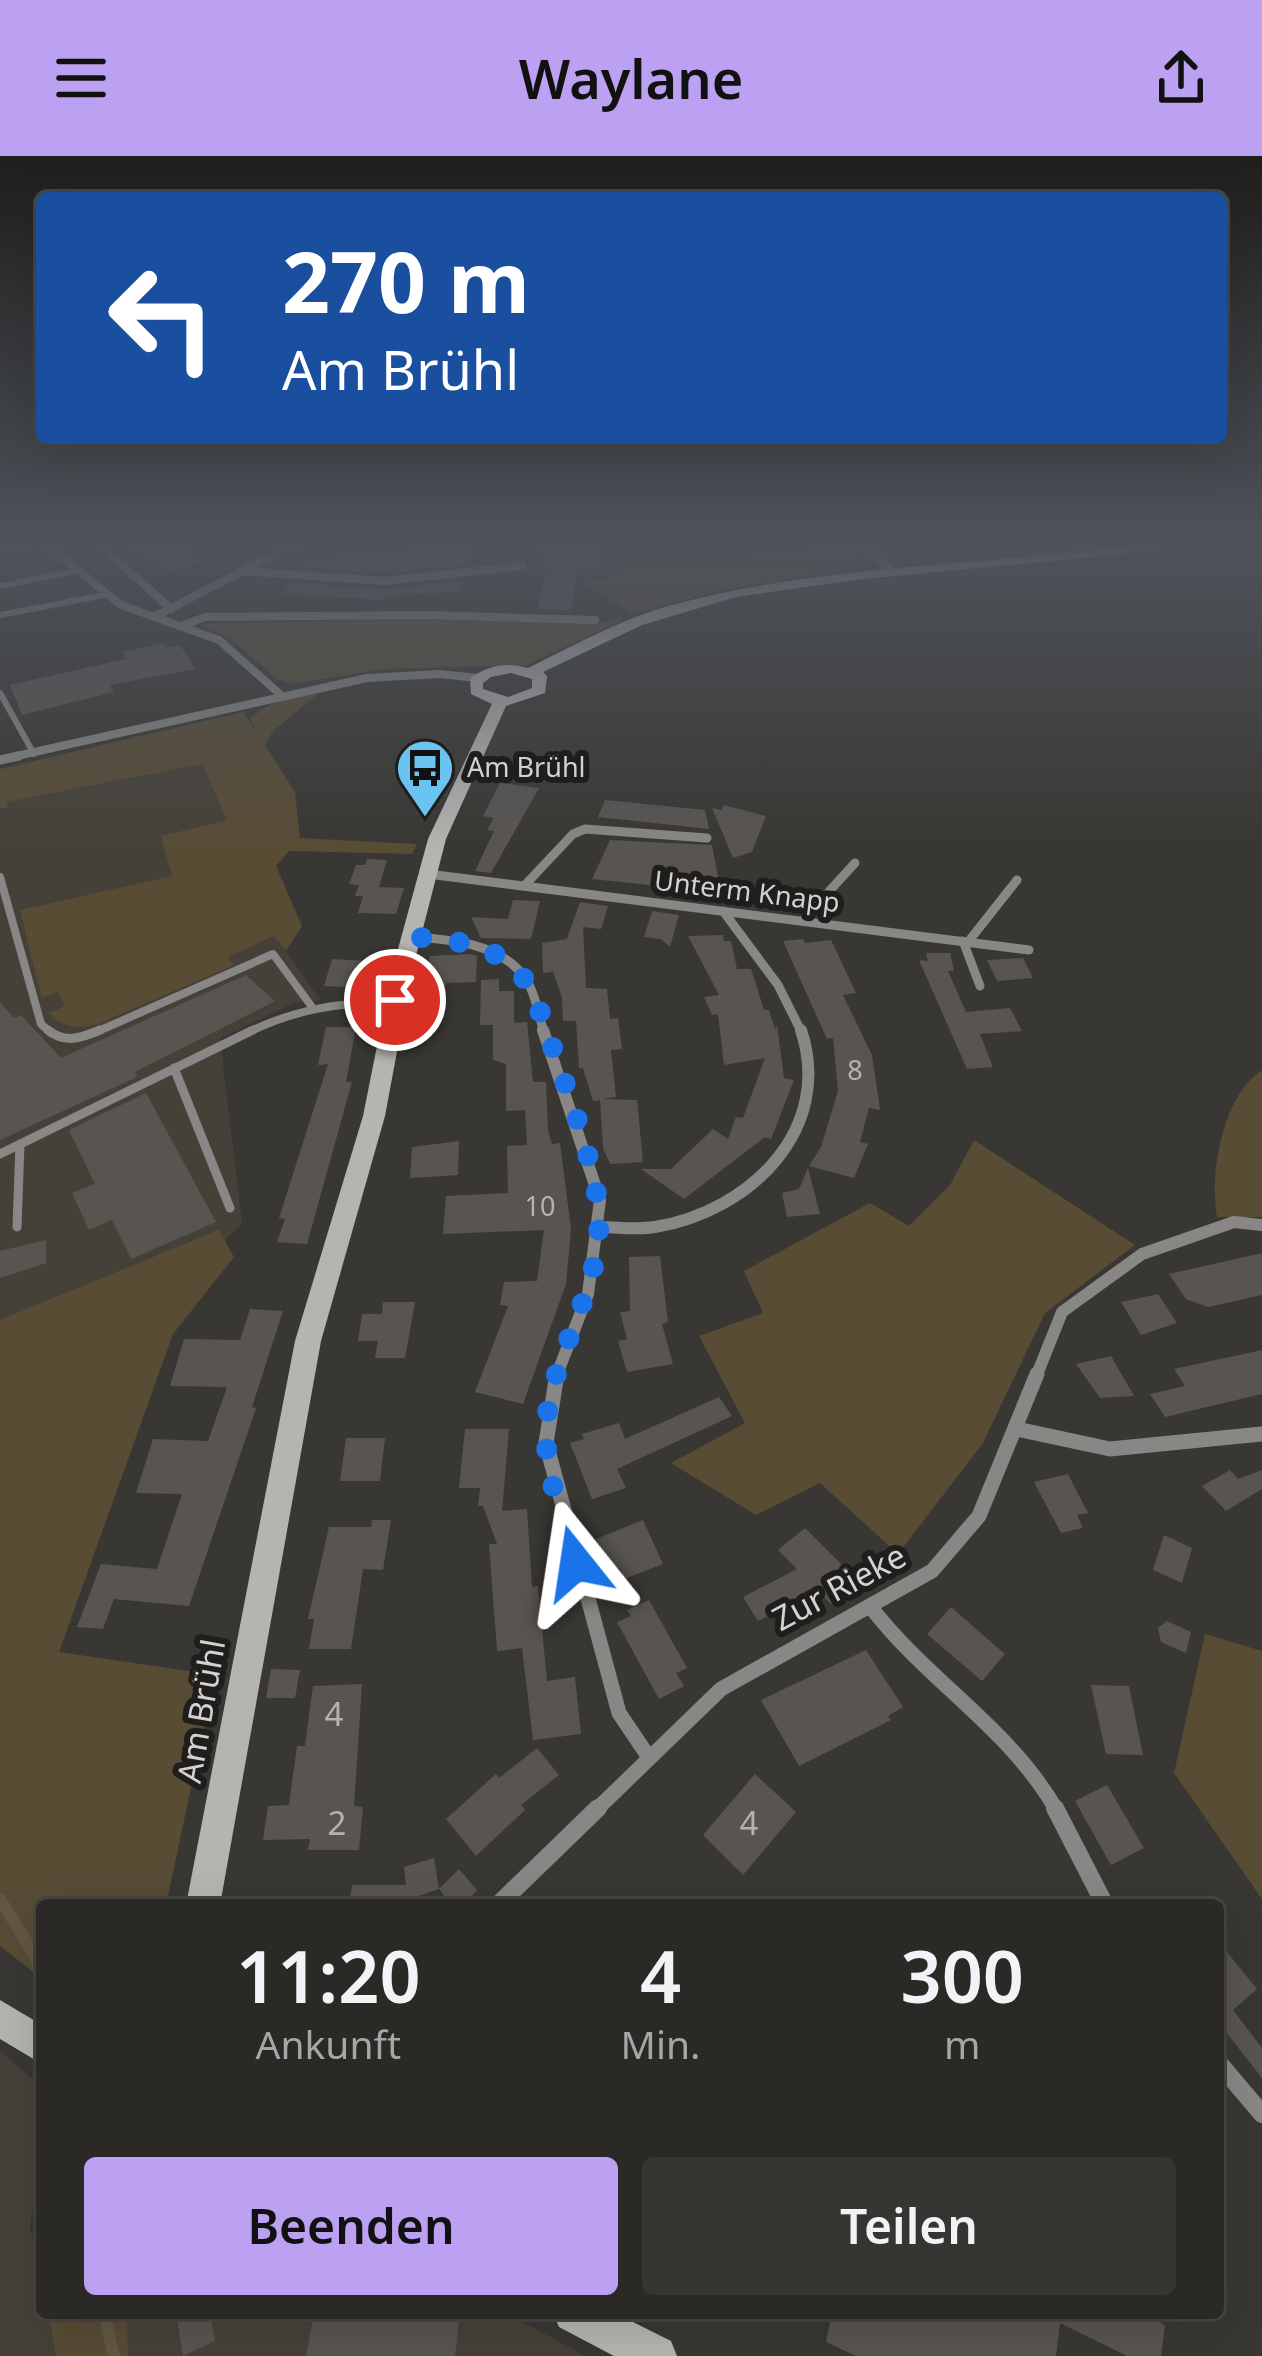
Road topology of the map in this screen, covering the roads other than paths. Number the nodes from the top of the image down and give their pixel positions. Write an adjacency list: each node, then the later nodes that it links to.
1 (221, 644): 6 (street)
2 (589, 644): 3 (street)
3 (532, 672): 4 (street); 7 (street)
4 (478, 678): 6 (street); 7 (street)
5 (0, 693): 8 (lane)
6 (281, 695): 8 (street)
7 (501, 701): 12 (street, Am Brühl)
8 (34, 754): 9 (street)
9 (0, 760)
10 (707, 838): 15 (street, Unterm Knapp)
11 (855, 863): 17 (street)
12 (428, 874): 15 (street, Unterm Knapp); 18 (street, Am Brühl)
13 (0, 877): 23 (lane)
14 (1018, 880): 19 (street)
15 (525, 885): 16 (street, Unterm Knapp)
16 (722, 910): 17 (street, Unterm Knapp); 30 (street)
17 (802, 921): 19 (street, Unterm Knapp)
18 (411, 937): 22 (street, Am Brühl); 30 (street)
19 (965, 942): 20 (street, Unterm Knapp); 21 (street)
20 (1029, 950)
21 (980, 986)
22 (395, 1000): 23 (lane); 35 (street, Am Brühl)
23 (312, 1007): 24 (lane)
24 (173, 1068): 25 (lane); 27 (lane)
25 (20, 1144): 26 (lane); 29 (lane)
26 (0, 1154)
27 (230, 1208)
28 (1262, 1225): 31 (street, Zur Rieke)
29 (17, 1227)
30 (599, 1227): 34 (street)
31 (1017, 1430): 32 (street); 33 (street, Zur Rieke)
32 (1262, 1434)
33 (870, 1606): 34 (street, Zur Rieke); 37 (street)
34 (648, 1756): 36 (street, Zur Rieke)
35 (204, 1899)
36 (504, 1899)
37 (1102, 1899)
38 (0, 2018): 39 (street)
39 (36, 2043)
40 (1224, 2069): 41 (street)
41 (1262, 2114)
42 (585, 2319): 43 (street)
43 (656, 2356)

